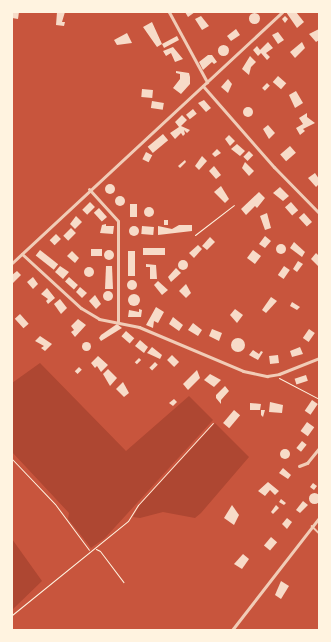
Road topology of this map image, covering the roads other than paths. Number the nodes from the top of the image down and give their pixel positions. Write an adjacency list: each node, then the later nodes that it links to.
1 (169, 12): 3 (street)
2 (282, 12): 3 (street)
3 (207, 82): 4 (street)
4 (203, 86): 5 (street); 6 (street)
5 (89, 190): 7 (street); 9 (street)
6 (319, 213)
7 (22, 254): 8 (street); 9 (street)
8 (12, 263)
9 (118, 321): 10 (street)
10 (319, 358)
11 (319, 448): 12 (street)
12 (299, 466)
13 (319, 518): 14 (street)
14 (312, 526): 15 (lane); 16 (street)
15 (319, 533)
16 (232, 630)

